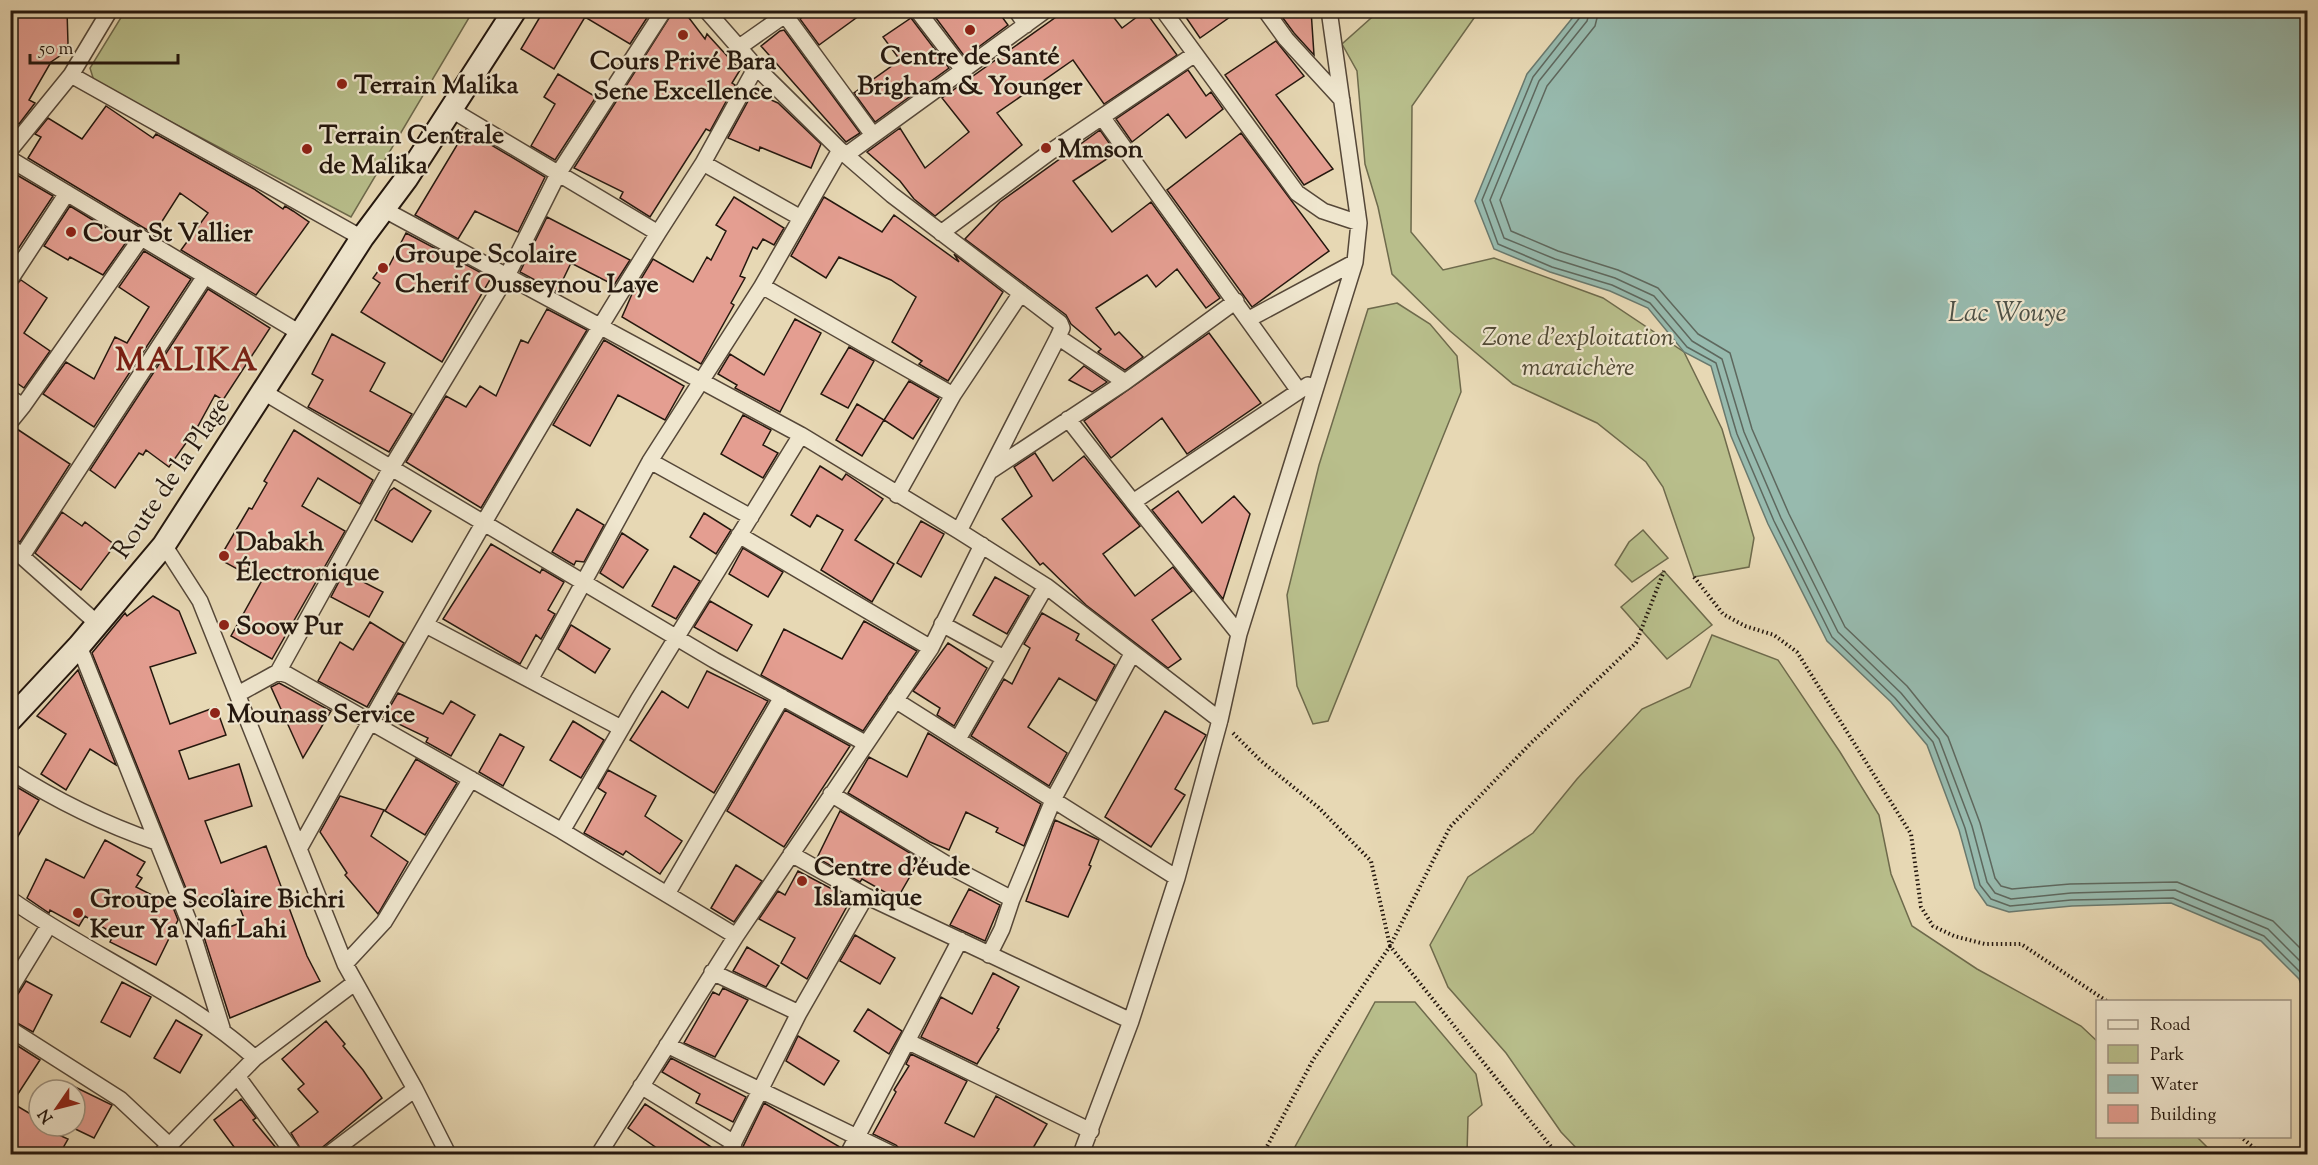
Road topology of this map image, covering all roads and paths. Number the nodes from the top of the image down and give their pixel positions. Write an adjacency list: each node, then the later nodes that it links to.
1 (110, 10): 17 (street)
2 (515, 10): 19 (main road, Route de la Plage)
3 (664, 10): 26 (street)
4 (706, 10): 13 (street)
5 (917, 10): 16 (street)
6 (1016, 10): 12 (street)
7 (1046, 10): 12 (street)
8 (1162, 10): 14 (street)
9 (1265, 10): 18 (street)
10 (1329, 10): 18 (street)
11 (788, 13): 13 (street); 21 (street)
12 (1026, 25): 16 (street)
13 (738, 48): 15 (street)
14 (1195, 54): 20 (street); 30 (street)
15 (756, 67): 23 (street); 25 (street)
16 (963, 70): 21 (street)
17 (71, 75): 22 (street); 34 (street)
18 (1342, 100): 30 (street)
19 (450, 109): 26 (street); 28 (main road, Route de la Plage)
20 (1102, 117): 32 (street); 41 (street)
21 (873, 135): 23 (street)
22 (10, 150)
23 (843, 152): 29 (street); 32 (street)
24 (10, 159): 27 (street)
25 (703, 163): 29 (street); 31 (street)
26 (558, 174): 31 (street); 37 (street)
27 (67, 193): 33 (street); 38 (street)
28 (383, 209): 34 (main road, Route de la Plage); 37 (street)
29 (801, 218): 39 (street)
30 (1359, 223): 35 (street)
31 (658, 233): 43 (street)
32 (941, 233): 40 (street)
33 (141, 237): 36 (street); 52 (street)
34 (362, 238): 44 (main road, Route de la Plage)
35 (1355, 262): 42 (street); 46 (street)
36 (205, 276): 44 (street); 67 (street)
37 (507, 276): 43 (street); 57 (street)
38 (10, 280)
39 (762, 286): 47 (street); 51 (street)
40 (1020, 293): 45 (street); 51 (street)
41 (1236, 301): 42 (street); 48 (street)
42 (1249, 319): 50 (street)
43 (600, 326): 47 (street); 62 (street)
44 (300, 333): 49 (main road, Route de la Plage)
45 (1058, 337): 48 (street); 58 (street)
46 (1321, 377): 50 (street); 75 (street)
47 (700, 380): 55 (street); 56 (street)
48 (1125, 382): 53 (street)
49 (262, 391): 57 (street); 65 (main road, Route de la Plage)
50 (1299, 391): 60 (street)
51 (953, 395): 59 (street)
52 (17, 402): 54 (street)
53 (1068, 418): 58 (street); 60 (street)
54 (10, 422)
55 (801, 435): 59 (street); 61 (street)
56 (650, 461): 61 (street); 70 (street)
57 (391, 468): 62 (street); 81 (street)
58 (990, 472): 63 (street)
59 (897, 495): 63 (street)
60 (1133, 502): 75 (street)
61 (751, 517): 64 (street)
62 (484, 524): 70 (street); 74 (street)
63 (959, 531): 66 (street)
64 (740, 535): 76 (street); 78 (street)
65 (164, 545): 72 (main road, Route de la Plage); 83 (street)
66 (982, 545): 71 (street); 73 (street)
67 (16, 551): 72 (street)
68 (1664, 571): 108 (path)
69 (1695, 577): 114 (path)
70 (582, 582): 76 (street); 82 (street)
71 (1046, 586): 79 (street); 80 (street)
72 (98, 624): 77 (main road, Route de la Plage)
73 (942, 624): 78 (street); 80 (street)
74 (426, 625): 82 (street); 88 (street)
75 (1239, 634): 87 (street)
76 (676, 637): 84 (street); 89 (street)
77 (79, 646): 86 (main road, Route de la Plage); 97 (street)
78 (931, 648): 85 (street)
79 (1132, 654): 87 (street); 95 (street)
80 (1004, 658): 90 (street)
81 (278, 672): 83 (street); 88 (street)
82 (530, 680): 89 (street)
83 (238, 694): 98 (street)
84 (782, 697): 91 (street); 101 (street)
85 (895, 700): 90 (street); 91 (street)
86 (10, 720)
87 (1220, 720): 100 (street); 108 (path)
88 (370, 722): 93 (street); 98 (street)
89 (621, 728): 96 (street)
90 (958, 739): 95 (street)
91 (865, 743): 94 (street)
92 (10, 771): 97 (street)
93 (471, 779): 96 (street); 110 (street)
94 (831, 794): 99 (street); 104 (street)
95 (1054, 798): 100 (street); 104 (street)
96 (562, 831): 101 (street)
97 (156, 842): 117 (street)
98 (299, 849): 110 (street)
99 (791, 854): 102 (street); 106 (street)
100 (1178, 878): 116 (street)
101 (667, 894): 106 (street)
102 (866, 896): 107 (street); 115 (street)
103 (10, 899): 105 (street)
104 (1012, 900): 109 (street)
105 (49, 925): 113 (street); 117 (street)
106 (736, 936): 111 (street)
107 (960, 940): 109 (street); 119 (street)
108 (1390, 946): 138 (path); 139 (path)
109 (989, 955): 116 (street)
110 (345, 964): 112 (street)
111 (712, 972): 115 (street); 120 (street)
112 (353, 984): 121 (street); 124 (street)
113 (10, 989)
114 (2105, 1000)
115 (799, 1013): 125 (street)
116 (1131, 1021): 126 (street)
117 (222, 1028): 121 (street)
118 (10, 1029): 130 (street)
119 (907, 1041): 126 (street); 127 (street)
120 (667, 1045): 123 (street); 125 (street)
121 (255, 1058): 122 (street)
122 (237, 1076): 130 (street); 131 (street)
123 (641, 1086): 129 (street); 134 (street)
124 (415, 1089): 132 (street); 133 (street)
125 (761, 1091): 127 (street); 129 (street)
126 (1091, 1131): 137 (street)
127 (856, 1137): 135 (street); 136 (street)
128 (2242, 1138): 140 (path)
129 (731, 1149)
130 (166, 1150)
131 (294, 1155)
132 (329, 1155)
133 (448, 1155)
134 (599, 1155)
135 (848, 1155)
136 (891, 1155)
137 (1081, 1155)
138 (1263, 1155)
139 (1557, 1155)
140 (2260, 1155)

